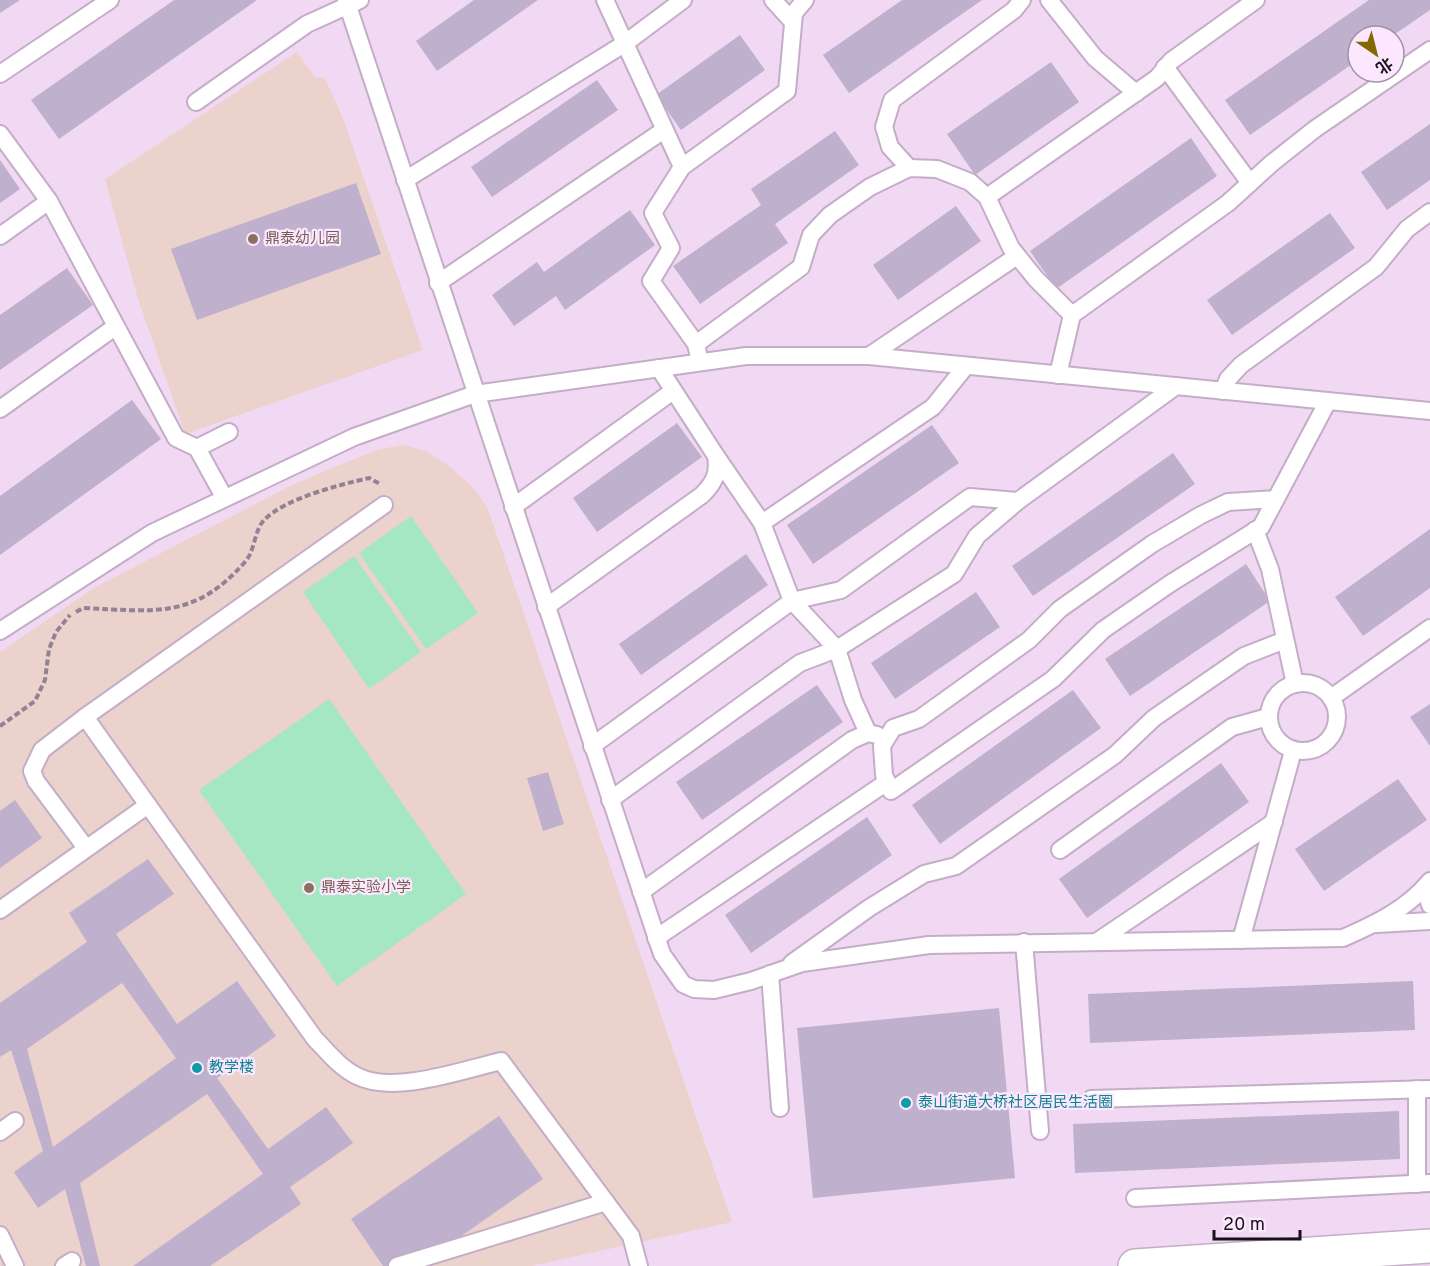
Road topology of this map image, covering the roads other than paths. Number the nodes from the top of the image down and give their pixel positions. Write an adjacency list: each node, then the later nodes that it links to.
1 (108, 0): 14 (lane)
2 (605, 0): 11 (lane)
3 (682, 0): 11 (lane)
4 (773, 0): 10 (lane)
5 (805, 0): 10 (lane)
6 (1022, 0): 20 (lane)
7 (1049, 0): 15 (lane)
8 (1256, 0): 13 (lane)
9 (352, 2): 16 (lane); 21 (lane)
10 (793, 22): 19 (lane)
11 (624, 44): 17 (lane); 21 (lane)
12 (1430, 50): 22 (lane)
13 (1165, 68): 15 (lane); 22 (lane)
14 (0, 74)
15 (1136, 93): 23 (lane)
16 (196, 102)
17 (664, 130): 19 (lane); 28 (lane)
18 (0, 134): 24 (lane)
19 (682, 167): 31 (lane)
20 (909, 168): 23 (lane); 31 (lane)
21 (405, 180): 28 (lane)
22 (1250, 183): 29 (lane)
23 (987, 197): 27 (lane)
24 (49, 201): 26 (lane); 30 (lane)
25 (1430, 212): 39 (lane)
26 (0, 236)
27 (1017, 256): 29 (lane); 32 (lane)
28 (438, 283): 40 (lane)
29 (1072, 315): 36 (lane)
30 (115, 327): 42 (lane); 45 (lane)
31 (696, 344): 33 (lane)
32 (869, 356): 33 (lane); 34 (lane)
33 (699, 363): 35 (lane)
34 (966, 366): 36 (lane); 52 (lane)
35 (659, 368): 38 (lane); 40 (lane)
36 (1058, 375): 37 (lane)
37 (1176, 386): 39 (lane); 49 (lane)
38 (674, 390): 46 (lane); 51 (lane)
39 (1223, 391): 41 (lane)
40 (475, 394): 47 (lane); 51 (lane)
41 (1328, 401): 43 (lane); 48 (lane)
42 (0, 409)
43 (1430, 411)
44 (230, 432): 45 (lane)
45 (197, 448): 47 (lane)
46 (716, 456): 52 (lane); 55 (lane)
47 (224, 497): 57 (lane)
48 (1276, 499): 53 (lane); 65 (lane)
49 (1018, 501): 54 (lane); 59 (lane)
50 (384, 505): 62 (lane)
51 (513, 507): 55 (lane)
52 (762, 523): 54 (lane)
53 (1255, 530): 58 (lane); 68 (lane)
54 (792, 601): 59 (lane); 66 (lane)
55 (546, 607): 66 (lane)
56 (1430, 628): 61 (lane)
57 (0, 631)
58 (1285, 640): 60 (lane); 84 (lane)
59 (837, 649): 64 (lane); 69 (lane)
60 (1295, 684): 61 (lane); 63 (lane)
61 (1331, 698): 67 (lane)
62 (85, 717): 70 (lane); 72 (lane)
63 (1268, 717): 67 (lane); 73 (lane)
64 (868, 732): 65 (lane); 75 (lane)
65 (887, 739): 68 (lane)
66 (592, 746): 69 (lane)
67 (1293, 751): 71 (lane)
68 (887, 782): 80 (lane)
69 (610, 800): 75 (lane)
70 (148, 805): 72 (lane); 93 (lane)
71 (1274, 822): 81 (lane); 82 (lane)
72 (86, 848): 77 (lane)
73 (1060, 850)
74 (1427, 884): 76 (lane); 79 (lane)
75 (641, 892): 80 (lane)
76 (1430, 905)
77 (0, 910)
78 (1430, 921): 79 (lane)
79 (1374, 924): 81 (lane)
80 (656, 938): 84 (lane)
81 (1242, 940): 82 (lane)
82 (1098, 941): 83 (lane)
83 (1024, 942): 84 (lane); 89 (lane)
84 (775, 973): 87 (lane)
85 (1423, 1089): 86 (lane); 91 (lane)
86 (1091, 1099)
87 (780, 1108)
88 (15, 1121): 90 (lane)
89 (1040, 1131)
90 (0, 1132)
91 (1424, 1184): 92 (lane)
92 (1135, 1198)
93 (606, 1202): 97 (lane); 98 (lane)
94 (0, 1235): 96 (lane)
95 (1430, 1246): 99 (street)
96 (15, 1266)
97 (397, 1266)
98 (639, 1266)
99 (1135, 1266)

